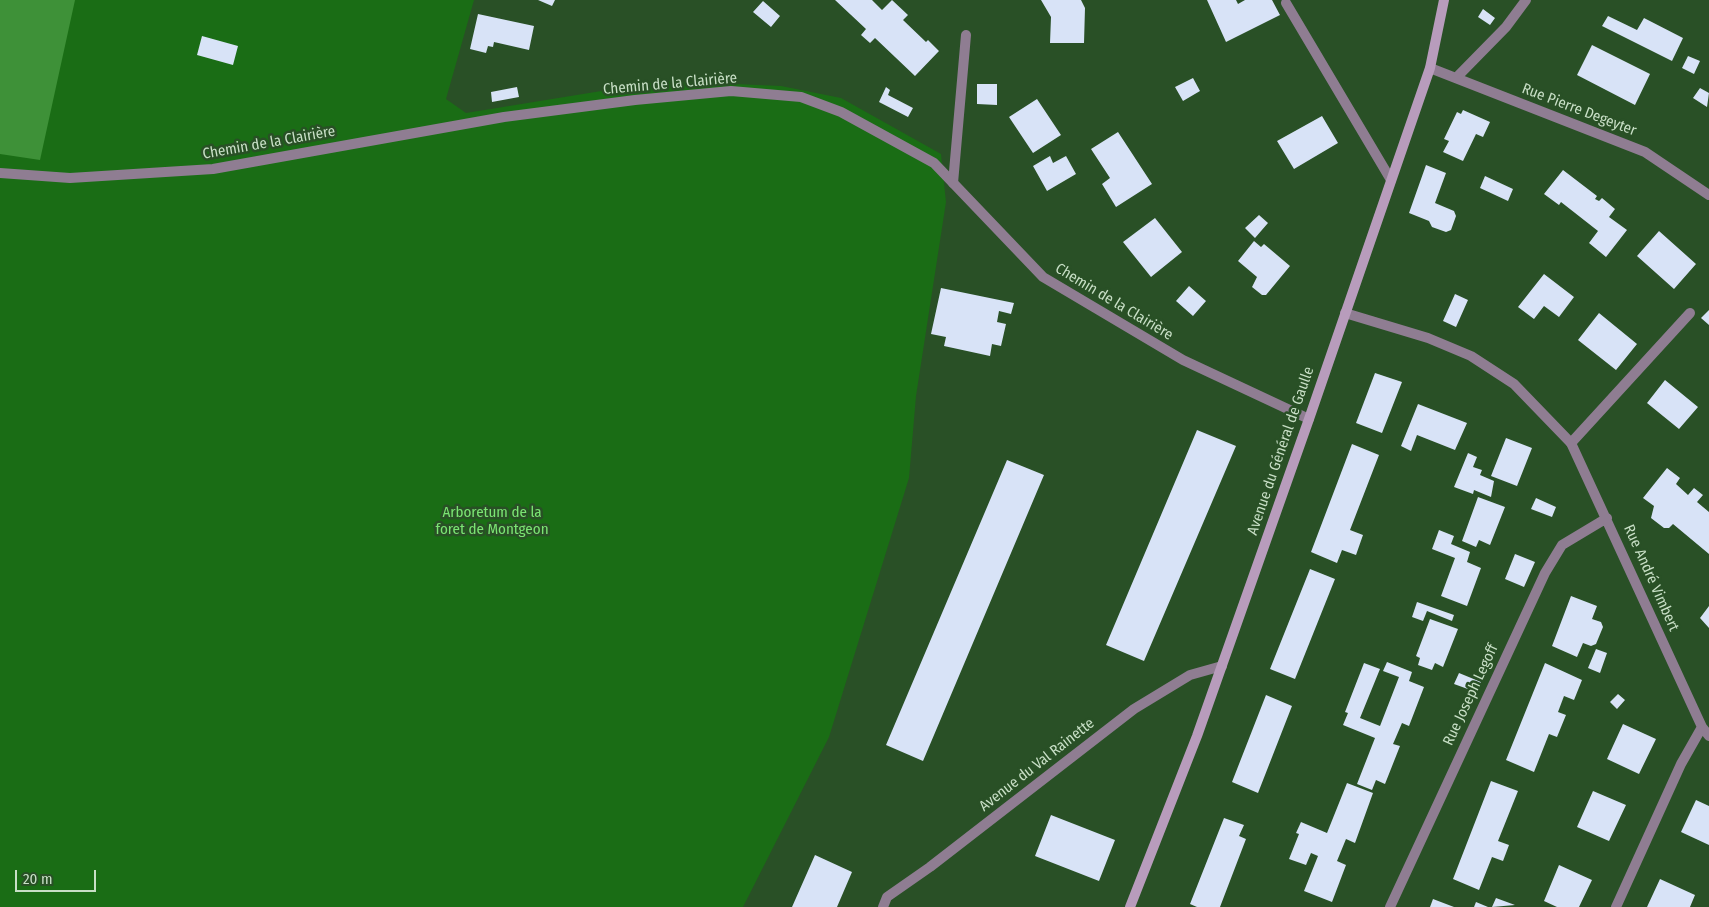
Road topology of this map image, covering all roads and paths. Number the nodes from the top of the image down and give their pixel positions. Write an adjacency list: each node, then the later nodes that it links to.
1 (1444, 0): 5 (street, Avenue du Général de Gaulle)
2 (1526, 0): 6 (street)
3 (1286, 3): 8 (street)
4 (966, 36): 9 (street)
5 (1430, 68): 6 (street, Rue Pierre Degeyter); 8 (street, Avenue du Général de Gaulle)
6 (1456, 78): 10 (street, Rue Pierre Degeyter)
7 (0, 173): 9 (street, Chemin de la Clairière)
8 (1391, 180): 11 (street, Avenue du Général de Gaulle)
9 (953, 183): 13 (street, Chemin de la Clairière)
10 (1709, 195)
11 (1345, 313): 13 (street, Avenue du Général de Gaulle); 14 (street, Rue André Vimbert)
12 (1690, 313): 14 (street)
13 (1309, 419): 16 (street, Avenue du Général de Gaulle)
14 (1571, 443): 15 (street, Rue André Vimbert)
15 (1607, 518): 17 (street, Rue André Vimbert); 21 (street, Rue Joseph Legoff)
16 (1222, 666): 19 (street, Avenue du Val Rainette); 20 (street, Avenue du Général de Gaulle)
17 (1702, 727): 18 (street, Rue André Vimbert); 22 (street)
18 (1709, 736)
19 (883, 907)
20 (1130, 907)
21 (1390, 907)
22 (1616, 907)

